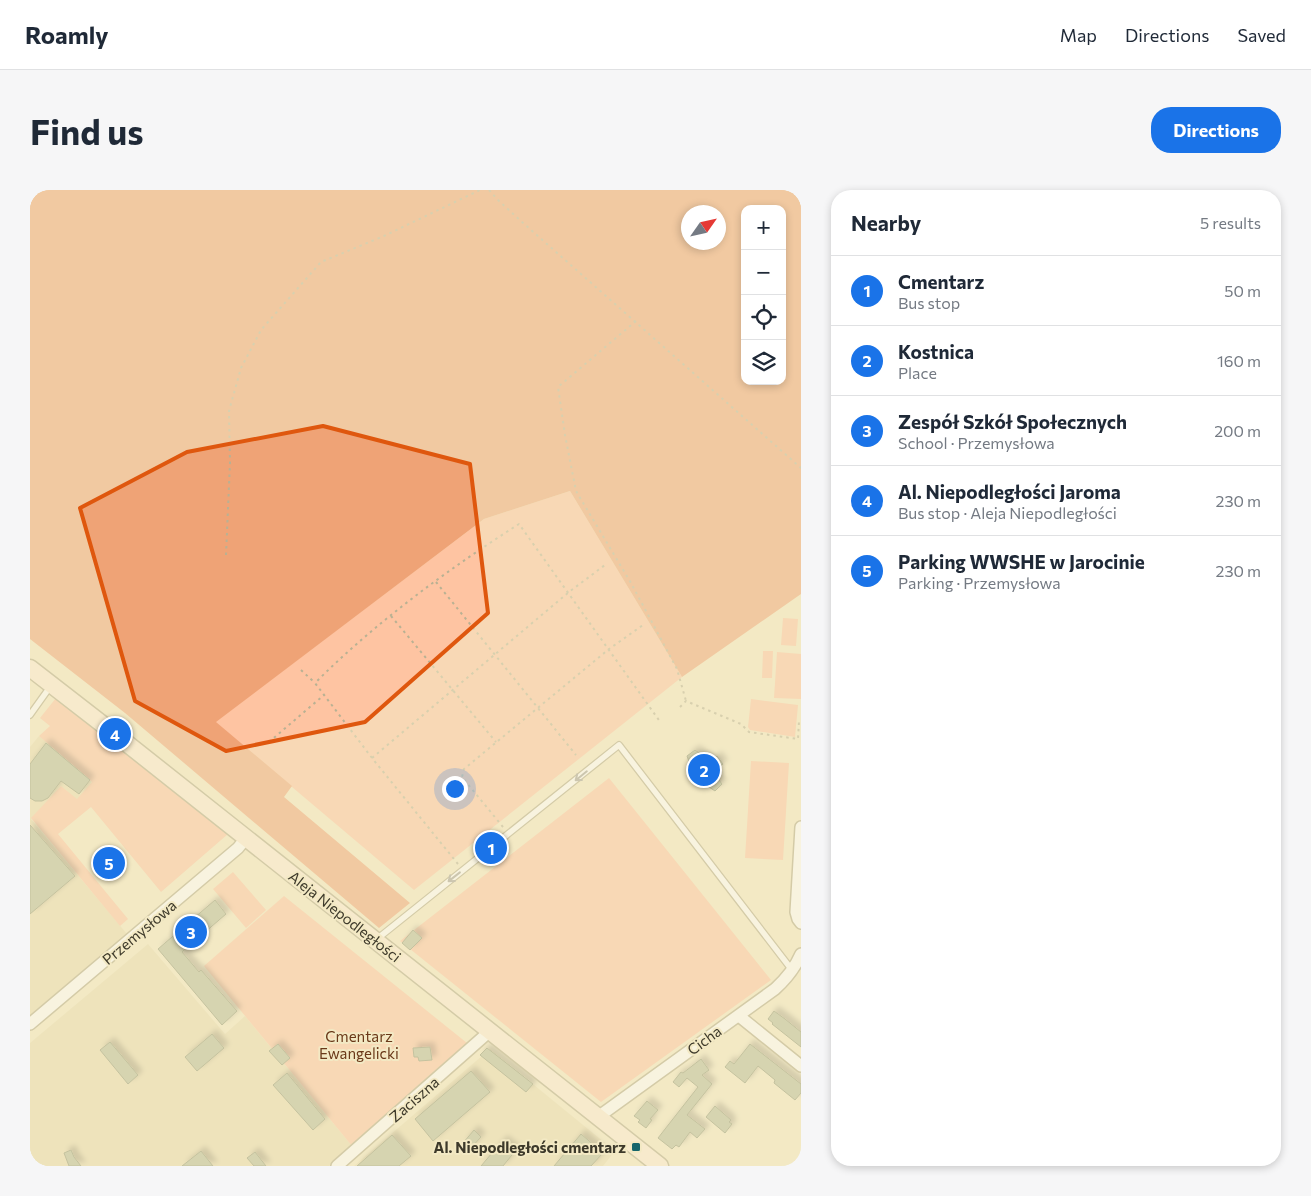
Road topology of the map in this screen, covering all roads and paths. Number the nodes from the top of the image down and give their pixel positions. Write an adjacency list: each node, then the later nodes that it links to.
1 (480, 190): 5 (path)
2 (489, 190): 3 (path)
3 (636, 321): 4 (path); 19 (path)
4 (801, 468)
5 (226, 554)
6 (605, 565): 8 (path)
7 (436, 581): 8 (path); 9 (path); 12 (path)
8 (569, 592): 11 (path); 12 (path)
9 (391, 616): 15 (path); 17 (path)
10 (643, 626): 11 (path)
11 (609, 649): 20 (path); 24 (path)
12 (494, 654): 17 (path); 20 (path)
13 (30, 668): 16 (main road, Aleja Niepodległości)
14 (301, 670): 15 (path)
15 (315, 683): 18 (path)
16 (52, 685): 22 (lane); 31 (main road, Aleja Niepodległości)
17 (452, 690): 26 (path); 28 (path)
18 (324, 695): 25 (path); 28 (path)
19 (686, 701): 21 (path); 23 (path)
20 (538, 708): 26 (path); 27 (path)
21 (680, 708)
22 (30, 715)
23 (801, 721)
24 (661, 722)
25 (269, 742)
26 (496, 742): 30 (path)
27 (576, 755)
28 (372, 758): 32 (path)
29 (801, 827): 33 (street)
30 (509, 834): 32 (lane); 36 (lane, one-way to 30)
31 (246, 838): 34 (main road, Aleja Niepodległości); 38 (street, Przemysłowa)
32 (462, 870): 34 (lane, one-way to 34)
33 (801, 923)
34 (375, 940): 39 (main road, Aleja Niepodległości)
35 (801, 954): 36 (street, Cicha)
36 (792, 970): 37 (street, Cicha)
37 (739, 1016): 40 (street); 41 (street, Cicha)
38 (30, 1024)
39 (490, 1031): 41 (main road, Aleja Niepodległości); 42 (street, Zaciszna)
40 (801, 1066)
41 (598, 1117): 43 (main road, Aleja Niepodległości)
42 (338, 1166)
43 (660, 1166)

